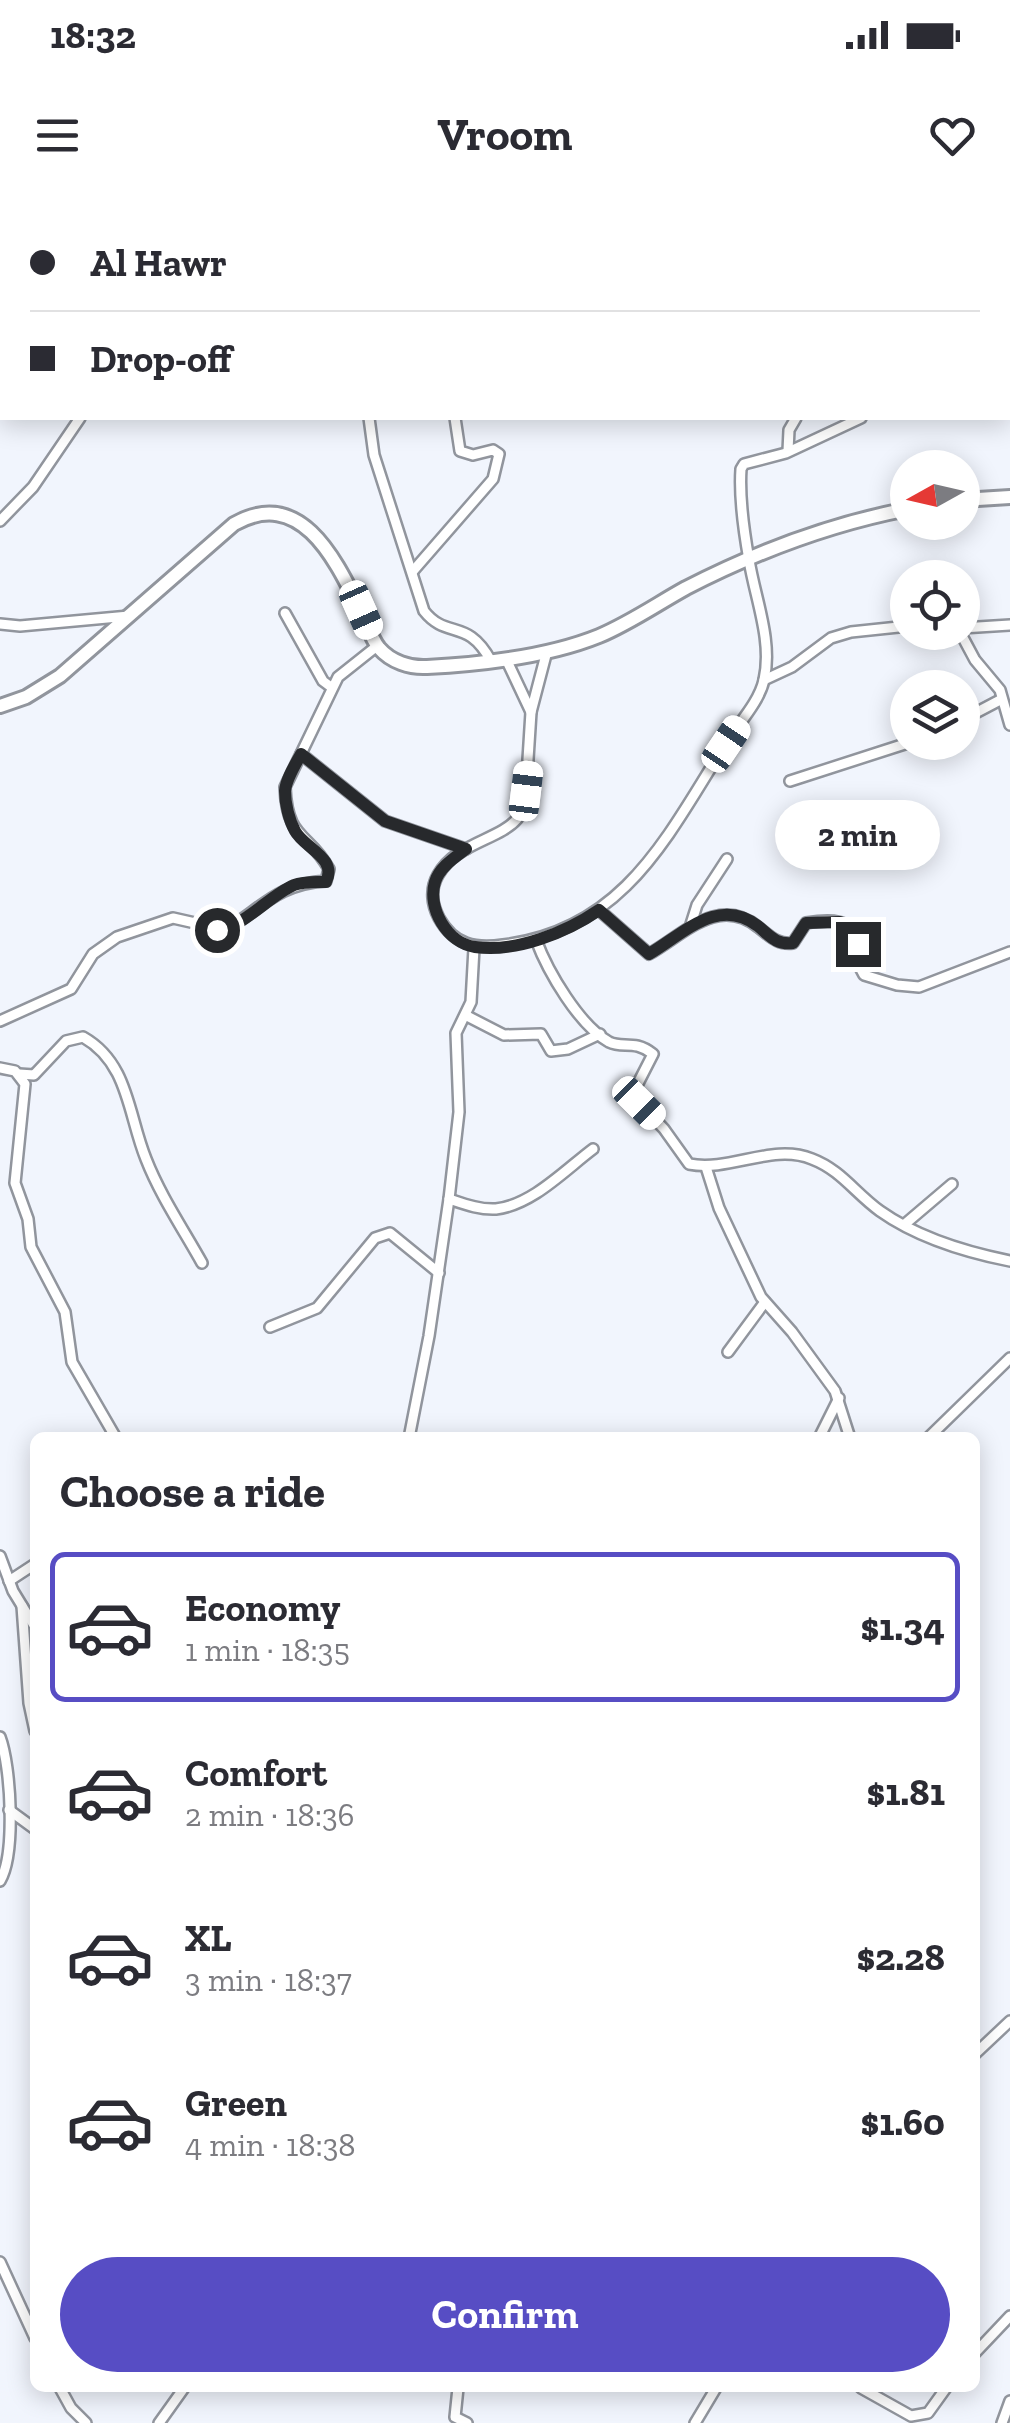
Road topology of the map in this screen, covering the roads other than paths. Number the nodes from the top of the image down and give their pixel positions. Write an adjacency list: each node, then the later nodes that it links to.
1 (79, 420): 10 (street)
2 (369, 420): 12 (street)
3 (455, 420): 12 (street)
4 (795, 420): 6 (street)
5 (857, 420): 6 (street)
6 (788, 452): 11 (street)
7 (1010, 498): 8 (main road)
8 (980, 499)
9 (890, 512): 11 (main road)
10 (0, 520)
11 (749, 560): 21 (main road); 24 (street)
12 (413, 570): 23 (street)
13 (285, 613): 25 (street)
14 (132, 616): 15 (street); 19 (main road); 27 (main road)
15 (0, 624)
16 (1010, 625): 18 (street)
17 (890, 627): 24 (street)
18 (980, 628)
19 (377, 646): 23 (main road); 25 (street)
20 (970, 650): 26 (street)
21 (547, 651): 22 (main road); 29 (street)
22 (506, 658): 23 (main road); 29 (street)
23 (491, 660)
24 (764, 680): 36 (street)
25 (331, 688): 32 (street)
26 (1004, 694): 28 (street); 30 (street)
27 (0, 706)
28 (980, 709)
29 (531, 712): 34 (street)
30 (1010, 725)
31 (890, 749): 33 (street)
32 (301, 754): 34 (street); 42 (street)
33 (790, 781)
34 (466, 849): 39 (street)
35 (727, 860): 37 (street)
36 (599, 910): 37 (street); 38 (street)
37 (691, 924): 40 (street)
38 (536, 940): 39 (street); 43 (street)
39 (474, 948): 41 (street)
40 (1010, 952)
41 (466, 1016): 43 (street); 49 (street)
42 (0, 1021)
43 (600, 1034): 47 (street)
44 (0, 1068): 45 (street)
45 (20, 1074): 52 (street); 59 (street)
46 (592, 1149): 49 (street)
47 (706, 1167): 50 (street); 54 (street)
48 (952, 1184): 50 (street)
49 (448, 1199): 53 (street)
50 (906, 1224): 51 (street)
51 (1010, 1261)
52 (202, 1263)
53 (438, 1273): 55 (street); 60 (street)
54 (765, 1302): 56 (street); 58 (street)
55 (270, 1327)
56 (728, 1352)
57 (1010, 1358): 63 (street)
58 (839, 1398): 61 (street); 62 (street)
59 (113, 1432)
60 (410, 1432)
61 (822, 1432)
62 (848, 1432)
63 (934, 1432)
64 (0, 1556): 66 (street)
65 (30, 1567): 66 (street)
66 (9, 1581): 67 (street)
67 (22, 1606): 68 (street); 69 (street)
68 (30, 1619)
69 (30, 1708)
70 (0, 1737): 71 (street)
71 (9, 1810): 72 (street); 73 (street)
72 (30, 1825)
73 (0, 1881)
74 (1010, 2022): 75 (street)
75 (980, 2049)
76 (0, 2262): 78 (street)
77 (1010, 2316): 79 (street)
78 (30, 2327)
79 (980, 2348)
80 (62, 2392): 87 (street)
81 (181, 2392): 88 (street)
82 (457, 2392): 89 (street)
83 (714, 2392): 90 (street)
84 (868, 2392): 85 (street)
85 (943, 2392)
86 (1010, 2402): 91 (street)
87 (86, 2423)
88 (159, 2423)
89 (466, 2423)
90 (695, 2423)
91 (1002, 2423)

